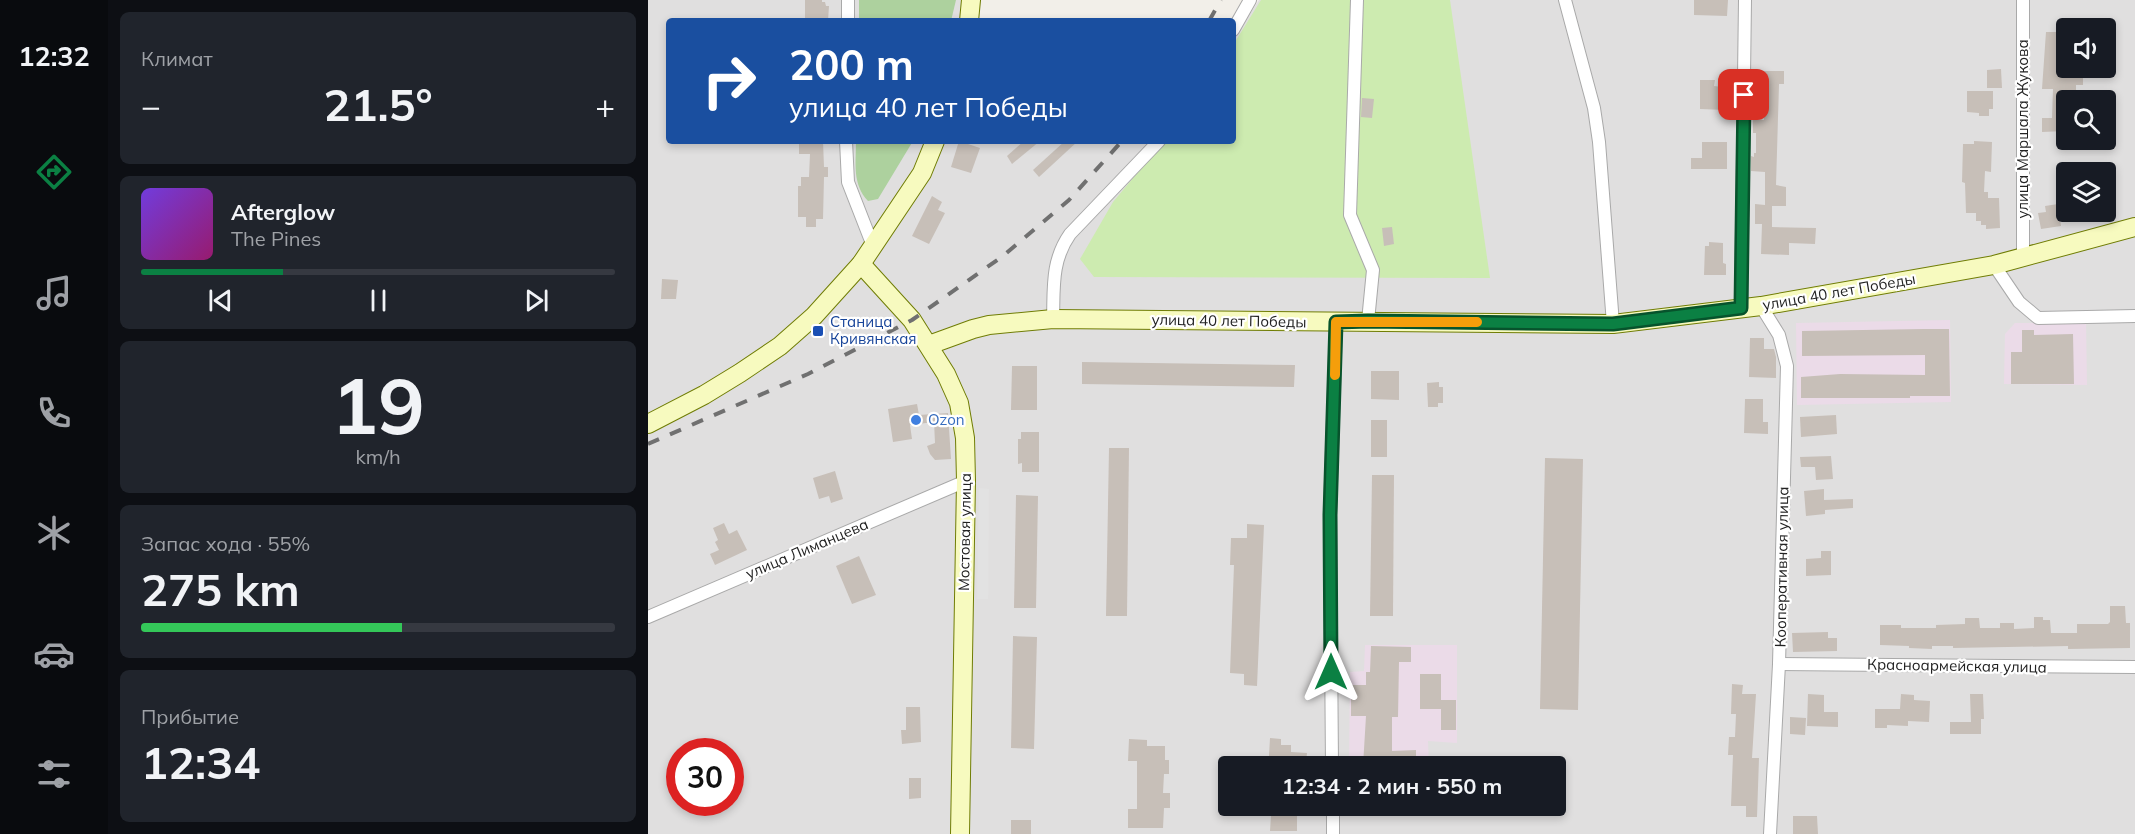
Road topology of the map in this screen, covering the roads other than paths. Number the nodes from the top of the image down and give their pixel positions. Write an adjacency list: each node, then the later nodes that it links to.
1 (848, 0): 8 (street)
2 (971, 0): 9 (street)
3 (1250, 0): 10 (street)
4 (1358, 0): 23 (street)
5 (1565, 0): 25 (street)
6 (1745, 0): 20 (street)
7 (2023, 0): 16 (street, улица Маршала Жукова)
8 (848, 18)
9 (969, 18)
10 (1236, 25)
11 (846, 144): 15 (street)
12 (933, 144): 15 (street)
13 (1156, 144): 22 (street)
14 (2135, 227): 16 (street, улица 40 лет Победы)
15 (873, 246): 17 (street)
16 (2023, 257): 18 (street, улица 40 лет Победы)
17 (861, 264): 26 (street, Мостовая улица); 27 (street)
18 (1994, 265): 19 (street, улица 40 лет Победы); 21 (street)
19 (1761, 306): 20 (street, улица 40 лет Победы); 30 (street, Кооперативная улица)
20 (1741, 308): 25 (street, улица 40 лет Победы)
21 (2135, 316)
22 (1053, 319): 24 (street, улица 40 лет Победы); 26 (street, улица 40 лет Победы)
23 (1368, 321): 24 (street, улица 40 лет Победы); 25 (street, улица 40 лет Победы)
24 (1336, 322): 32 (street)
25 (1613, 324)
26 (928, 345): 28 (street, Мостовая улица)
27 (648, 424)
28 (966, 481): 29 (street, улица Лиманцева); 34 (street, Мостовая улица)
29 (648, 617)
30 (1779, 664): 31 (street, Красноармейская улица); 36 (street, Кооперативная улица)
31 (2135, 668)
32 (1332, 756)
33 (1333, 816): 35 (street)
34 (960, 834)
35 (1333, 834)
36 (1770, 834)

